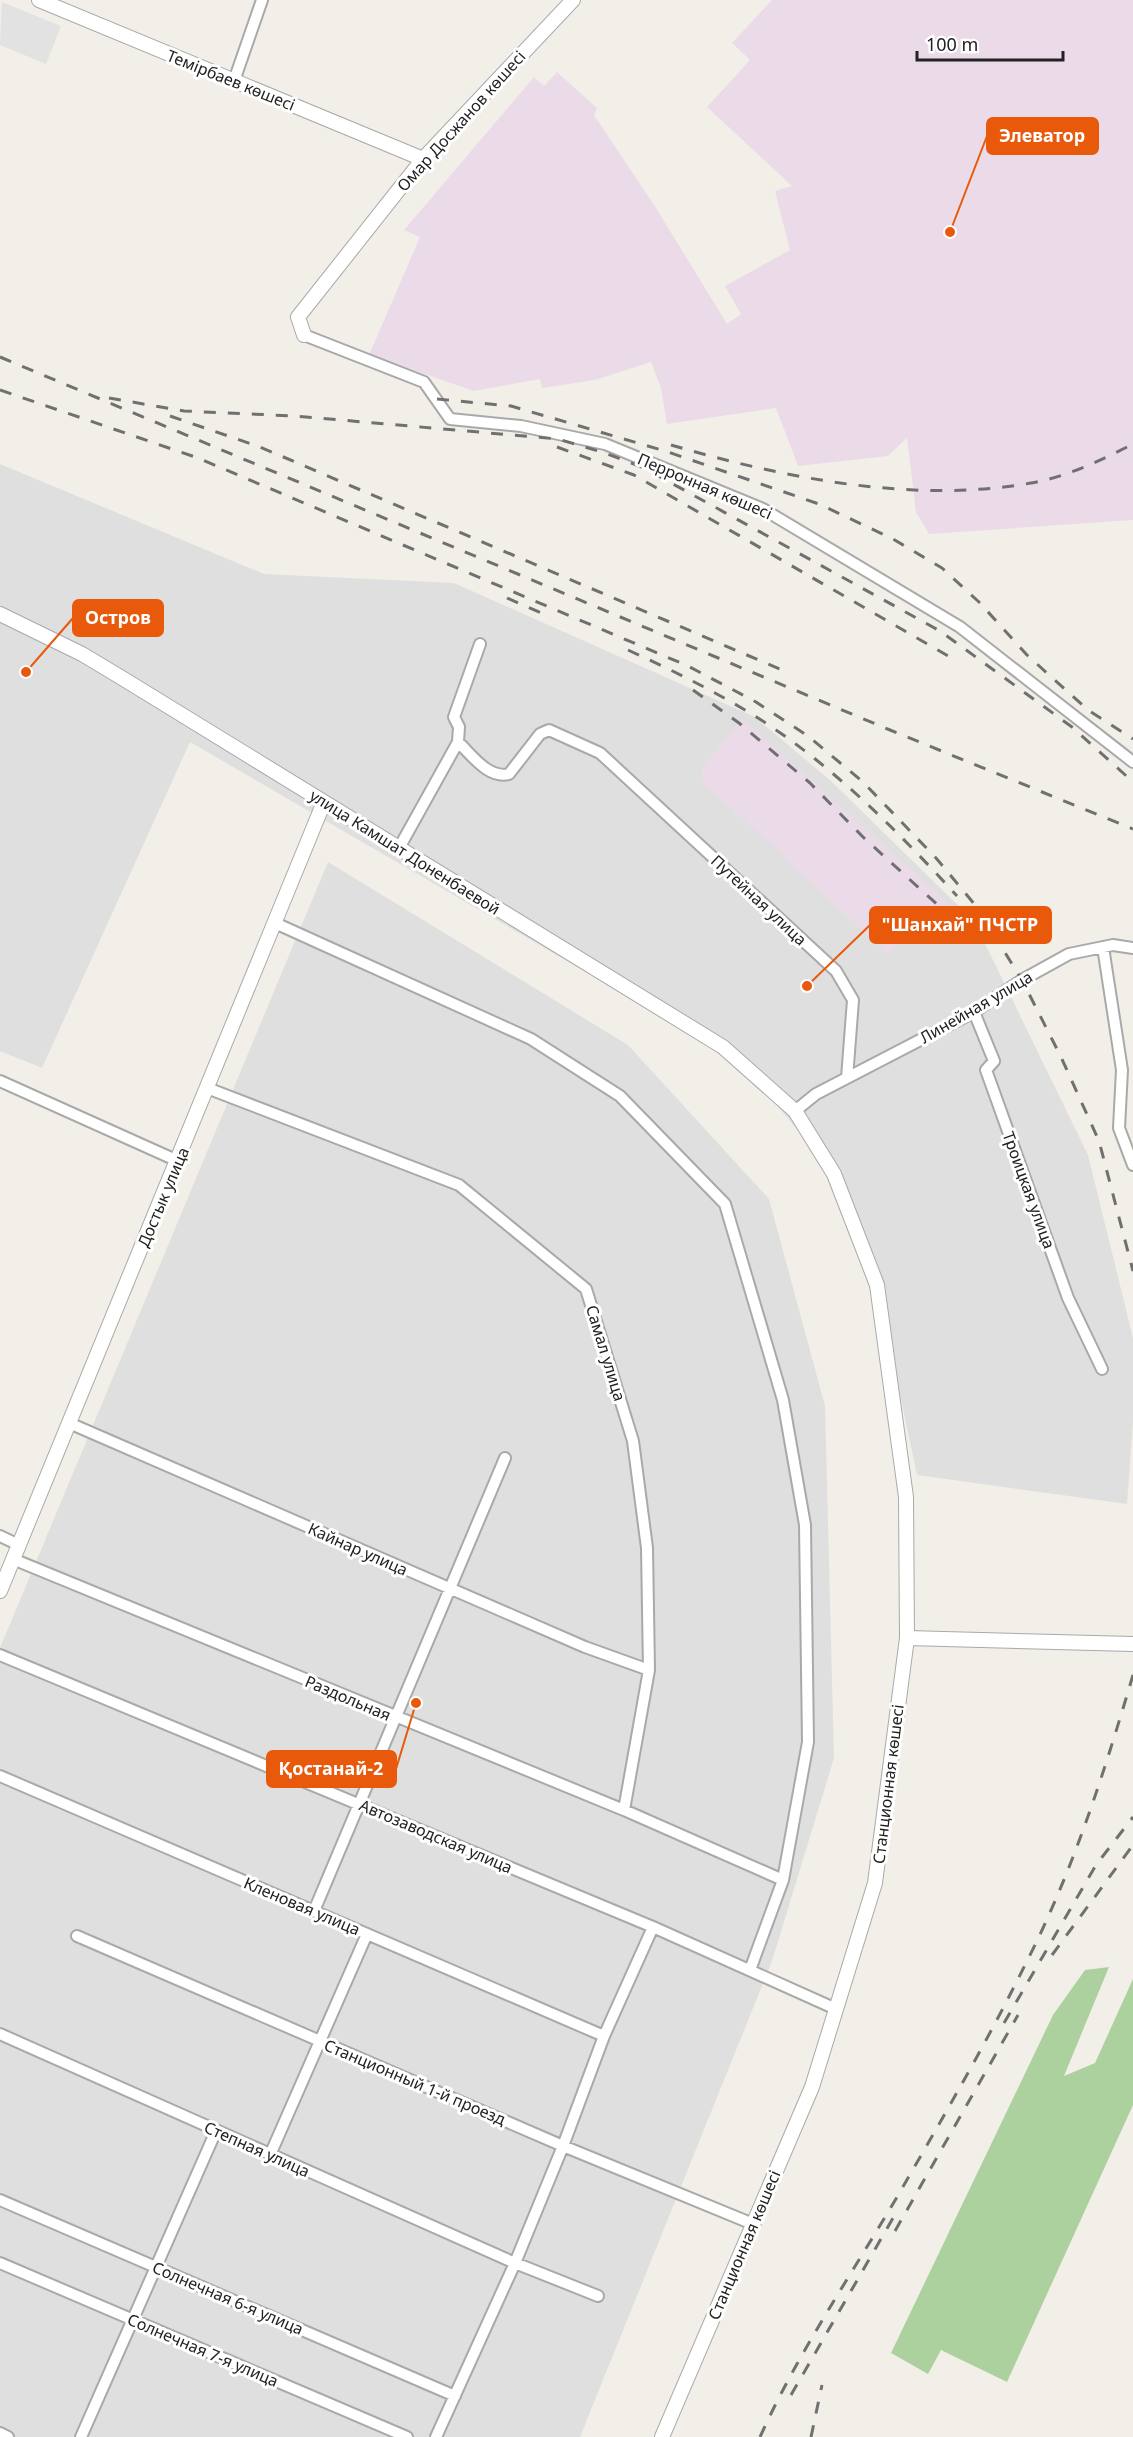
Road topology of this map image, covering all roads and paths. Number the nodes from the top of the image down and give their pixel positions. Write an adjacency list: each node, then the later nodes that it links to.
1 (39, 0): 4 (street, Темірбаев көшесі)
2 (262, 0): 4 (street)
3 (573, 0): 5 (street, Омар Досжанов көшесі)
4 (234, 81): 5 (street, Темірбаев көшесі)
5 (423, 159): 6 (street, Омар Досжанов көшесі)
6 (304, 335): 10 (street, Перронная көшесі)
7 (0, 614): 11 (street, улица Камшат Доненбаевой)
8 (480, 644): 9 (street)
9 (458, 741): 12 (street); 17 (street, Путейная улица)
10 (1133, 762)
11 (324, 802): 12 (street, улица Камшат Доненбаевой); 13 (street, Достык улица)
12 (399, 848): 20 (street, улица Камшат Доненбаевой)
13 (275, 923): 19 (street, Достык улица); 40 (street)
14 (1102, 947): 15 (street, Линейная улица); 16 (street, Линейная улица); 22 (street)
15 (1133, 948)
16 (974, 1012): 17 (street, Линейная улица); 23 (street, Троицкая улица)
17 (847, 1078): 20 (street, Линейная улица)
18 (0, 1081): 21 (street)
19 (207, 1088): 21 (street, Достык улица); 35 (street, Самал улица)
20 (795, 1111): 32 (street, Станционная көшесі)
21 (178, 1161): 24 (street, Достык улица)
22 (1133, 1165)
23 (1102, 1369)
24 (69, 1423): 27 (street, Достык улица); 30 (street, Кайнар улица)
25 (505, 1458): 30 (street)
26 (0, 1536): 27 (street)
27 (19, 1545): 28 (street, Достык улица)
28 (13, 1559): 29 (street, Достык улица); 36 (street, Раздольная)
29 (3, 1574): 31 (street, Достык улица)
30 (450, 1588): 35 (street, Кайнар улица); 36 (street)
31 (0, 1591)
32 (907, 1638): 33 (street); 46 (street, Станционная көшесі)
33 (1133, 1644)
34 (0, 1655): 38 (street, Автозаводская улица)
35 (649, 1670): 39 (street, Самал улица)
36 (395, 1718): 38 (street); 39 (street, Раздольная)
37 (0, 1776): 41 (street, Кленовая улица)
38 (359, 1804): 41 (street); 42 (street, Автозаводская улица)
39 (624, 1810): 40 (street, Раздольная)
40 (783, 1880): 45 (street)
41 (314, 1911): 43 (street, Кленовая улица)
42 (653, 1927): 45 (street, Автозаводская улица); 48 (street)
43 (367, 1934): 48 (street, Кленовая улица); 49 (street)
44 (78, 1936): 49 (street, Станционный 1-й проезд)
45 (750, 1971): 46 (street, Автозаводская улица)
46 (836, 2009): 54 (street, Станционная көшесі)
47 (0, 2034): 50 (street, Степная улица)
48 (604, 2036): 51 (street)
49 (320, 2041): 51 (street, Станционный 1-й проезд); 52 (street)
50 (216, 2131): 52 (street, Степная улица); 57 (street)
51 (563, 2146): 54 (street, Станционный 1-й проезд); 56 (street)
52 (270, 2155): 56 (street, Степная улица)
53 (0, 2200): 57 (street, Солнечная 6-я улица)
54 (753, 2224): 66 (street, Станционная көшесі)
55 (0, 2263): 59 (street, Солнечная 7-я улица)
56 (514, 2263): 58 (street, Степная улица); 60 (street)
57 (156, 2267): 59 (street); 60 (street, Солнечная 6-я улица)
58 (598, 2296)
59 (132, 2320): 63 (street); 64 (street, Солнечная 7-я улица)
60 (455, 2396): 65 (street)
61 (0, 2433): 62 (street)
62 (8, 2437)
63 (81, 2437)
64 (407, 2437)
65 (436, 2437)
66 (662, 2437)

